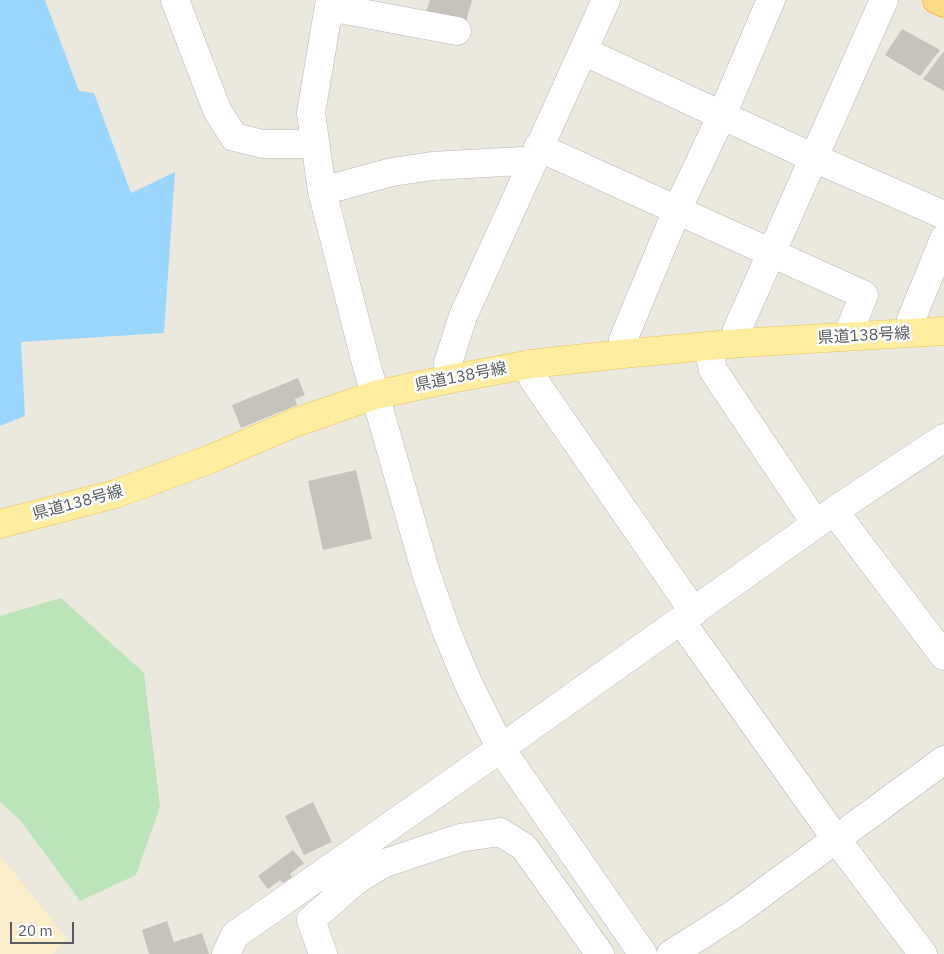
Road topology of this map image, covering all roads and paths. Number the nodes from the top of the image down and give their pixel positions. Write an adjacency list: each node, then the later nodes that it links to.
1 (175, 0): 11 (street)
2 (606, 0): 9 (street)
3 (771, 0): 10 (street)
4 (884, 0): 13 (street)
5 (938, 0): 7 (highway)
6 (330, 3): 8 (street); 11 (street)
7 (944, 3)
8 (457, 31)
9 (583, 52): 10 (street); 12 (street)
10 (722, 115): 13 (street); 15 (street)
11 (315, 144): 14 (street)
12 (535, 156): 14 (street); 15 (street); 26 (street)
13 (814, 158): 16 (street); 18 (street)
14 (322, 191): 27 (street)
15 (677, 210): 18 (street); 24 (street)
16 (944, 215)
17 (944, 239): 20 (street)
18 (771, 252): 21 (street); 22 (street)
19 (944, 332): 20 (main road, 県道138号線)
20 (908, 333): 21 (main road, 県道138号線)
21 (850, 336): 22 (main road, 県道138号線)
22 (740, 343): 23 (main road, 県道138号線)
23 (708, 347): 24 (main road, 県道138号線); 29 (street)
24 (622, 354): 25 (main road, 県道138号線)
25 (531, 364): 26 (main road, 県道138号線); 31 (street)
26 (450, 379): 27 (main road, 県道138号線)
27 (375, 395): 30 (main road, 県道138号線); 33 (street)
28 (944, 438): 29 (street)
29 (825, 518): 31 (street); 32 (street)
30 (0, 524)
31 (687, 616): 33 (street); 35 (street)
32 (944, 656)
33 (501, 749): 36 (street); 41 (street)
34 (944, 760): 35 (street)
35 (836, 839): 42 (street); 43 (street)
36 (314, 880): 37 (street); 38 (street)
37 (354, 882): 39 (street); 40 (street)
38 (230, 945)
39 (323, 954)
40 (600, 954)
41 (643, 954)
42 (671, 954)
43 (923, 954)

